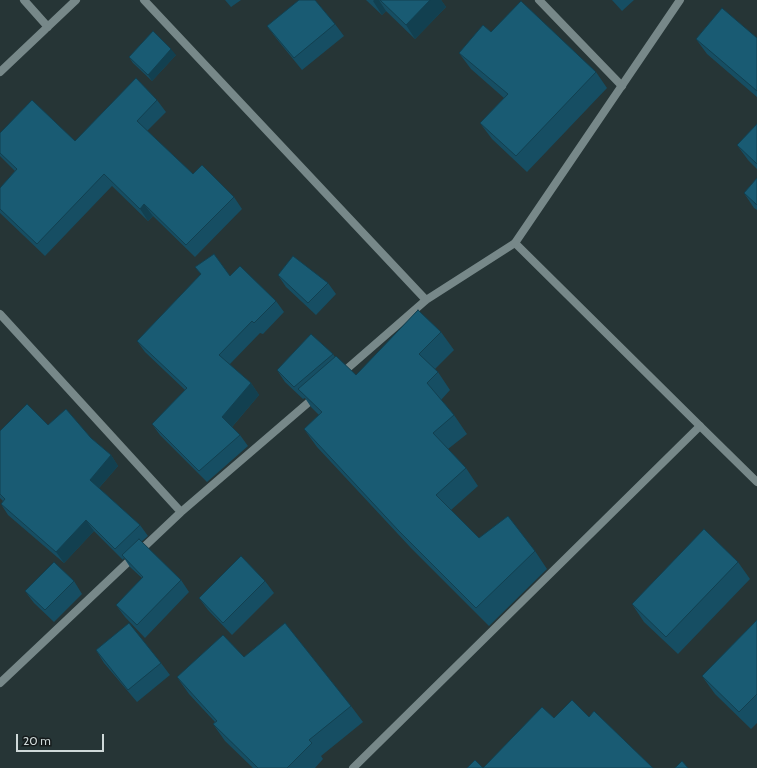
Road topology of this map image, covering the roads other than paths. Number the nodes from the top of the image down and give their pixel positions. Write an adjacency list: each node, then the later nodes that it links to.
1 (24, 0): 6 (street)
2 (76, 0): 6 (street)
3 (144, 0): 10 (street)
4 (539, 0): 8 (street)
5 (680, 0): 8 (street)
6 (48, 27): 7 (street)
7 (0, 72)
8 (622, 86): 9 (street)
9 (515, 243): 10 (street); 14 (street)
10 (426, 300): 12 (street)
11 (0, 314): 16 (street)
12 (336, 378)
13 (324, 388): 16 (street)
14 (700, 426): 15 (street); 18 (street)
15 (757, 482)
16 (181, 512): 17 (street)
17 (0, 683)
18 (353, 768)

